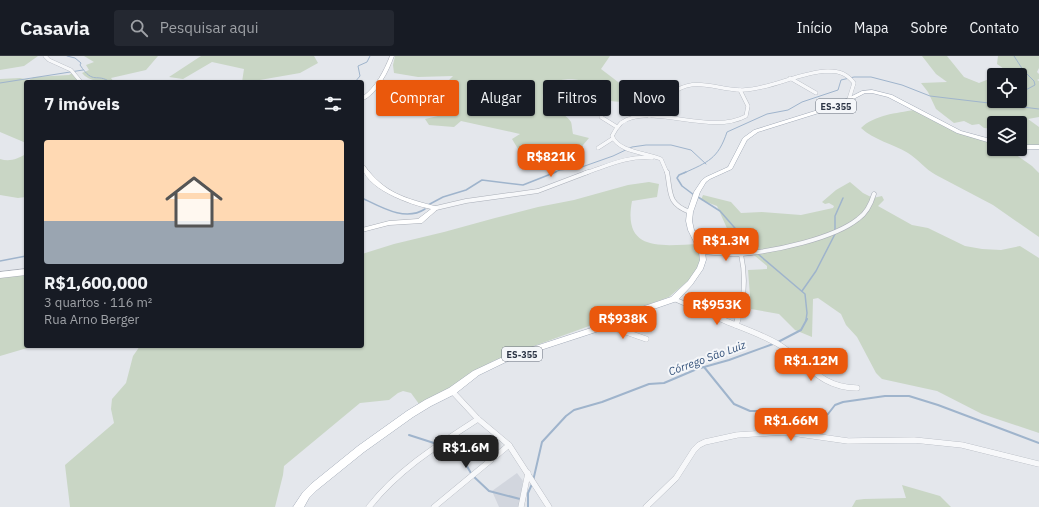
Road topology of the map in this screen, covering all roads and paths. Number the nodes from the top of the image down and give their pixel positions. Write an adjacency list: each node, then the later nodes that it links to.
1 (45, 56): 4 (street)
2 (392, 56): 8 (main road)
3 (790, 78): 6 (street); 7 (street); 9 (street)
4 (79, 80)
5 (679, 89): 6 (street)
6 (740, 90): 10 (street)
7 (816, 93)
8 (364, 98)
9 (849, 98): 14 (main road, ES-355); 22 (main road, ES-355)
10 (648, 116): 12 (street)
11 (601, 117): 12 (street)
12 (617, 127): 13 (street)
13 (612, 139): 16 (street); 18 (street)
14 (987, 140)
15 (1027, 147): 17 (main road)
16 (598, 148)
17 (1039, 148)
18 (663, 162): 21 (street); 22 (street)
19 (364, 169): 21 (main road)
20 (874, 194): 25 (street)
21 (436, 208): 23 (main road)
22 (690, 212): 24 (main road, ES-355)
23 (364, 229)
24 (702, 252): 25 (street); 28 (main road, ES-355)
25 (741, 254): 30 (street)
26 (24, 272): 27 (main road)
27 (0, 275)
28 (674, 299): 29 (main road, ES-355); 30 (street)
29 (606, 325): 31 (street); 33 (main road, ES-355)
30 (736, 325): 32 (street)
31 (646, 339)
32 (857, 388)
33 (452, 391): 34 (street); 38 (main road, ES-355)
34 (478, 419): 35 (street); 39 (street)
35 (509, 445): 37 (street); 40 (street)
36 (1039, 464): 43 (street)
37 (528, 473): 41 (street); 42 (street)
38 (298, 507)
39 (369, 507)
40 (434, 507)
41 (521, 507)
42 (549, 507)
43 (646, 507)

